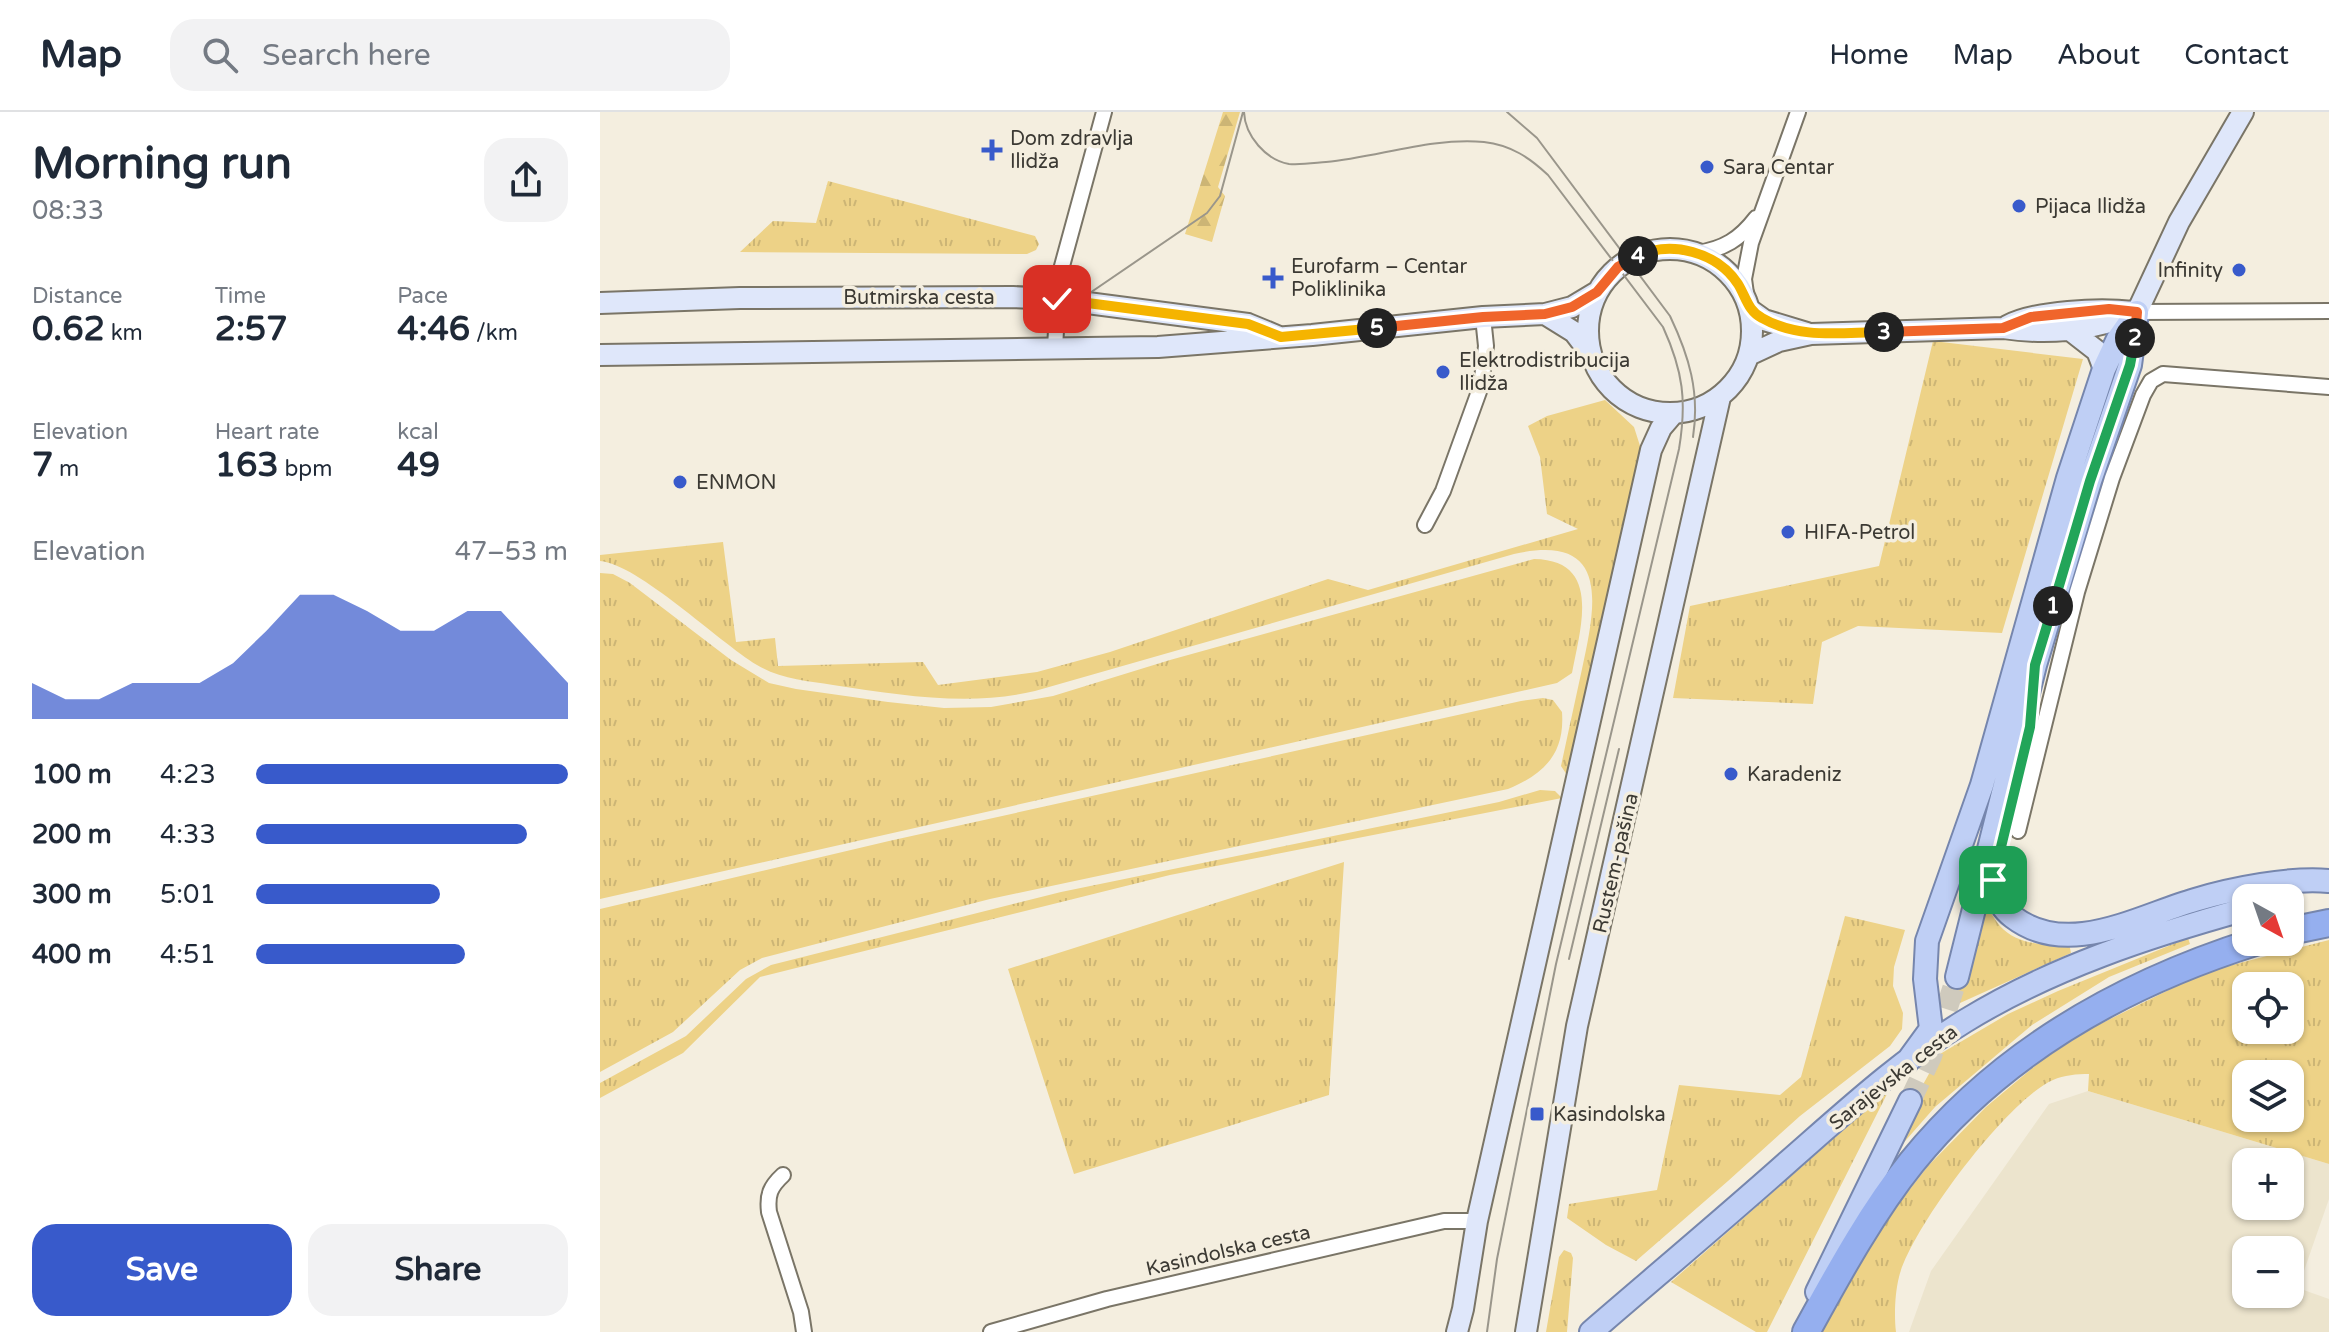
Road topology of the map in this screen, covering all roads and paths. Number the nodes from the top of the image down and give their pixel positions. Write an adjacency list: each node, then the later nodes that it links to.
1 (1104, 112): 7 (street)
2 (1798, 112): 4 (street)
3 (2243, 112): 11 (main road)
4 (1767, 206): 5 (street); 9 (street)
5 (1697, 253): 6 (main road); 9 (main road)
6 (1597, 292): 12 (main road, Butmirska cesta); 20 (main road)
7 (1057, 299): 8 (main road, Butmirska cesta); 17 (main road, Butmirska cesta); 18 (street)
8 (600, 303)
9 (1749, 306): 16 (main road); 21 (main road)
10 (2329, 311): 11 (street)
11 (2137, 312): 14 (main road); 15 (main road); 22 (main road); 29 (main road)
12 (1545, 314): 13 (main road, Butmirska cesta); 20 (main road)
13 (1483, 317): 17 (main road, Butmirska cesta); 28 (street)
14 (2003, 328): 15 (main road); 16 (main road)
15 (2070, 330): 22 (main road)
16 (1811, 334): 21 (main road)
17 (1281, 337): 18 (main road, Butmirska cesta)
18 (1055, 348): 19 (main road, Butmirska cesta)
19 (600, 355)
20 (1591, 355): 25 (main road)
21 (1749, 355): 24 (main road)
22 (2104, 369): 39 (main road)
23 (2329, 387): 30 (street)
24 (1720, 397): 26 (main road); 46 (main road, Rustem-pašina)
25 (1631, 404): 26 (main road); 27 (main road)
26 (1673, 414): 27 (main road)
27 (1651, 450): 42 (main road)
28 (1425, 525)
29 (2035, 665): 31 (main road); 38 (main road)
30 (2018, 831)
31 (2329, 881)
32 (2329, 889): 33 (main road)
33 (2304, 894)
34 (2232, 913): 39 (main road, Sarajevska cesta)
35 (2329, 923): 36 (highway)
36 (2304, 928)
37 (2232, 949): 48 (highway)
38 (1957, 977)
39 (1907, 1062): 47 (main road, Sarajevska cesta)
40 (1910, 1101): 48 (main road)
41 (783, 1175): 43 (street)
42 (1477, 1221): 44 (street, Kasindolska cesta); 45 (main road)
43 (804, 1332)
44 (991, 1332)
45 (1457, 1332)
46 (1526, 1332)
47 (1591, 1332)
48 (1806, 1332)

